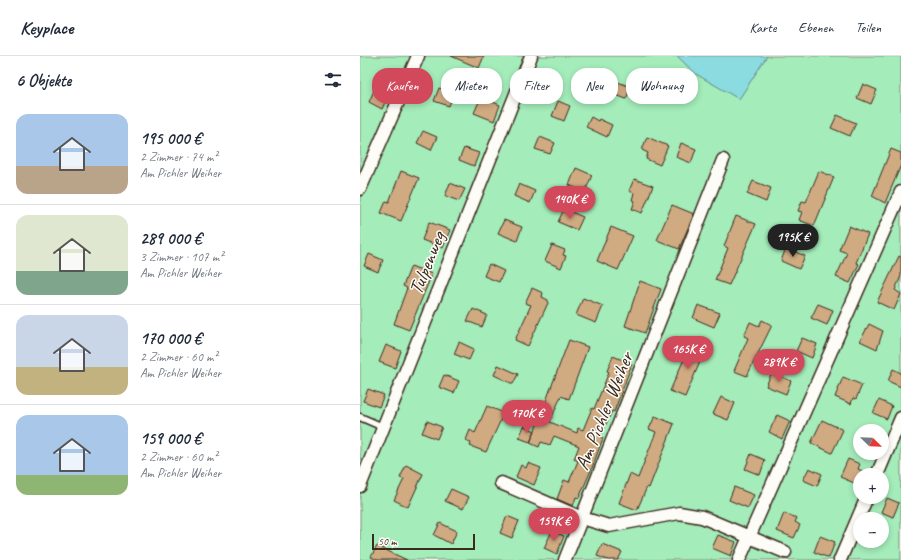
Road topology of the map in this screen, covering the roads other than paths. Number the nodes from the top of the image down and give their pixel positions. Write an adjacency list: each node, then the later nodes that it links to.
1 (418, 56): 4 (street)
2 (531, 56): 8 (street, Tulpenweg)
3 (724, 160): 13 (street, Am Pichler Weiher)
4 (360, 189)
5 (901, 192): 14 (street)
6 (360, 417): 8 (lane)
7 (901, 418): 9 (street)
8 (383, 427): 11 (street, Tulpenweg)
9 (880, 468)
10 (501, 483): 13 (street)
11 (360, 486)
12 (864, 504): 18 (street)
13 (582, 518): 14 (street); 16 (street, Am Pichler Weiher)
14 (749, 537): 15 (street); 17 (street)
15 (785, 552)
16 (565, 560)
17 (739, 560)
18 (840, 560)

